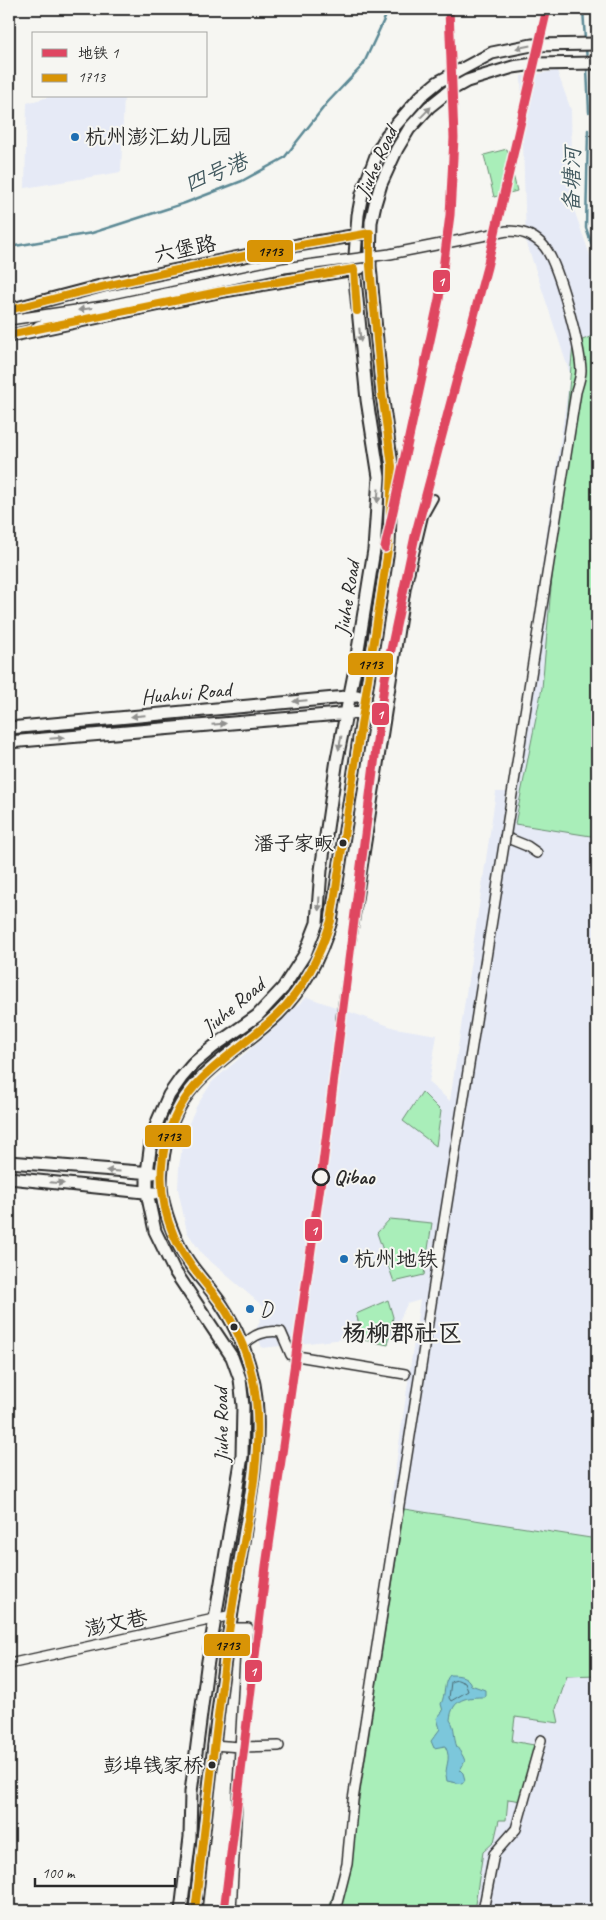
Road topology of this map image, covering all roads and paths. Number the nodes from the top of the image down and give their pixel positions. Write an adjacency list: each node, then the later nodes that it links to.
1 (597, 44): 4 (street, Jiuhe Road, one-way to 4)
2 (597, 63): 3 (street, Jiuhe Road, one-way to 2)
3 (370, 233): 4 (street, 六堡路); 5 (street, Jiuhe Road)
4 (356, 235): 6 (street, Jiuhe Road); 8 (street, 六堡路)
5 (370, 266): 6 (street); 13 (street, Jiuhe Road)
6 (354, 269): 10 (street); 14 (street, Jiuhe Road, one-way to 14)
7 (110, 305): 9 (street, one-way to 9); 10 (street); 19 (street, bridge)
8 (9, 310)
9 (9, 320)
10 (21, 332): 11 (street)
11 (9, 336)
12 (434, 498): 21 (street)
13 (366, 695): 14 (street, Huahui Road); 15 (street, Jiuhe Road)
14 (350, 697): 16 (street, Jiuhe Road); 17 (street, Huahui Road, one-way to 17)
15 (363, 712): 16 (street, Huahui Road); 24 (street, Jiuhe Road)
16 (346, 714): 18 (street, Huahui Road, one-way to 16); 23 (street, Jiuhe Road, one-way to 23)
17 (9, 728)
18 (9, 742)
19 (505, 837): 20 (street); 43 (street, bridge)
20 (537, 853)
21 (340, 1019)
22 (9, 1162): 23 (street, one-way to 22)
23 (147, 1173): 24 (street); 26 (street, Jiuhe Road)
24 (162, 1174): 27 (street, Jiuhe Road)
25 (9, 1178): 26 (street, one-way to 26)
26 (146, 1193): 27 (street); 31 (street, Jiuhe Road)
27 (162, 1194): 28 (street, Jiuhe Road)
28 (243, 1346): 29 (street); 30 (street, Jiuhe Road)
29 (405, 1374)
30 (232, 1615): 31 (street, 澎文巷); 32 (street, Jiuhe Road)
31 (216, 1619): 33 (street, 澎文巷); 40 (street, Jiuhe Road)
32 (230, 1628): 35 (street, Jiuhe Road); 37 (street)
33 (9, 1664)
34 (540, 1740): 44 (street)
35 (213, 1745): 37 (street); 41 (street, Jiuhe Road)
36 (279, 1746): 37 (street)
37 (240, 1747): 42 (street)
38 (9, 1901): 39 (street)
39 (10, 1911)
40 (181, 1911)
41 (194, 1911)
42 (231, 1911)
43 (335, 1911)
44 (483, 1911)

